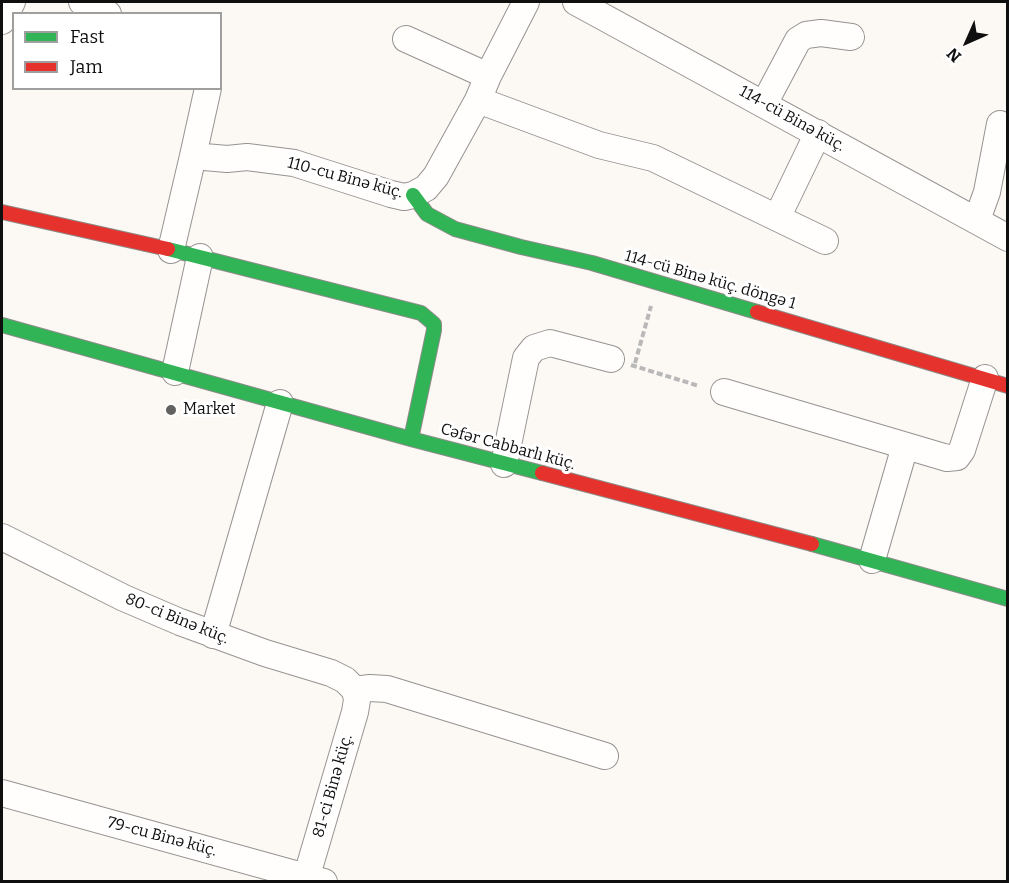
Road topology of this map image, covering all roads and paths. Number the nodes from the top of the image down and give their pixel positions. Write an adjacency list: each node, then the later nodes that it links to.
1 (12, 2): 4 (street)
2 (526, 2): 7 (street, 110-cu Binə küç.)
3 (576, 2): 10 (street, 114-cü Binə küç.)
4 (2, 21)
5 (851, 37): 10 (street)
6 (406, 39): 7 (street)
7 (488, 76): 9 (street, 110-cu Binə küç.)
8 (208, 90): 13 (street)
9 (478, 100): 15 (street, 110-cu Binə küç.); 17 (street)
10 (764, 104): 12 (street, 114-cü Binə küç.)
11 (1000, 123): 14 (street)
12 (818, 133): 17 (street); 18 (street, 114-cü Binə küç.)
13 (193, 156): 15 (street, 110-cu Binə küç.); 21 (street)
14 (997, 190): 18 (street)
15 (413, 195): 23 (street, 114-cü Binə küç. döngə 1)
16 (2, 212): 21 (street)
17 (777, 218): 20 (street)
18 (977, 220): 19 (street, 114-cü Binə küç.)
19 (1008, 238)
20 (825, 241)
21 (171, 250): 22 (street)
22 (200, 257): 26 (street); 31 (street)
23 (658, 283): 25 (path); 27 (street, 114-cü Binə küç. döngə 1)
24 (2, 325): 26 (street, Cəfər Cabbarlı küç.)
25 (622, 363): 28 (path); 33 (street)
26 (175, 372): 30 (street, Cəfər Cabbarlı küç.)
27 (996, 382): 32 (street)
28 (699, 386)
29 (724, 392): 32 (street)
30 (280, 403): 31 (street, Cəfər Cabbarlı küç.); 37 (street)
31 (411, 439): 33 (street, Cəfər Cabbarlı küç.)
32 (905, 446): 35 (street)
33 (504, 464): 35 (street, Cəfər Cabbarlı küç.)
34 (2, 537): 37 (street, 80-ci Binə küç.)
35 (872, 560): 36 (street, Cəfər Cabbarlı küç.)
36 (1008, 599)
37 (213, 635): 38 (street, 80-ci Binə küç.)
38 (355, 690): 39 (street); 41 (street, 81-ci Binə küç.)
39 (605, 756)
40 (2, 793): 41 (street, 79-cu Binə küç.)
41 (312, 880)

